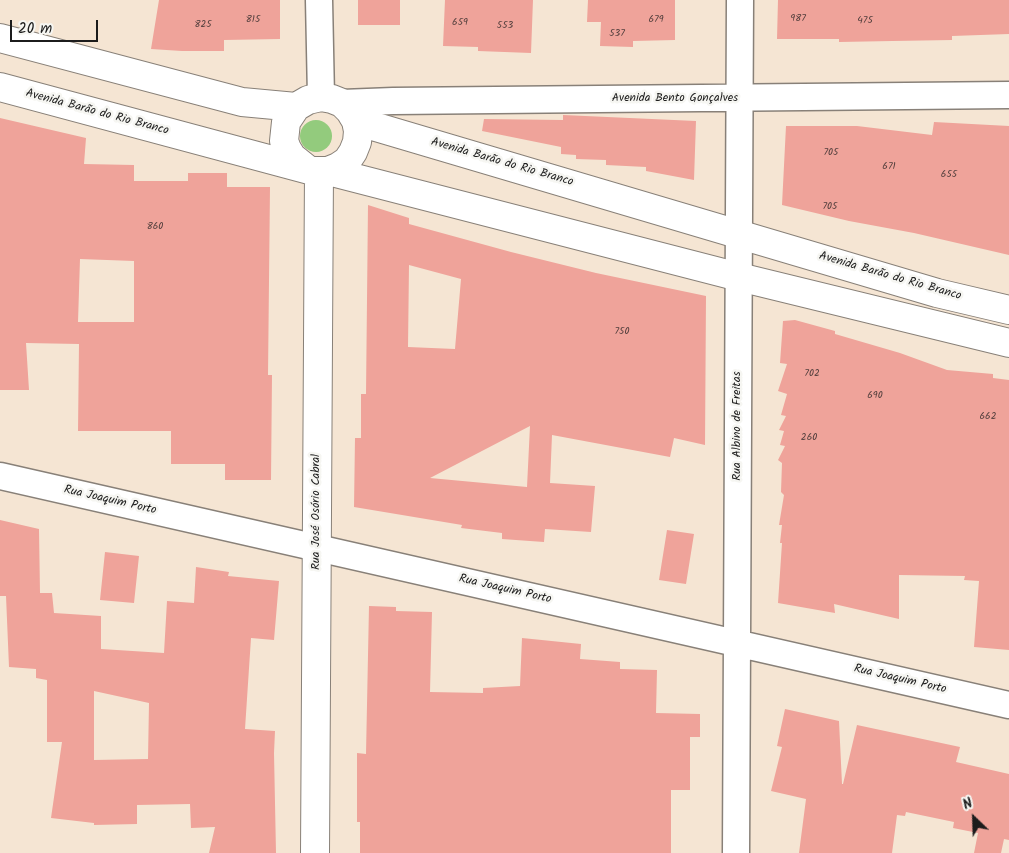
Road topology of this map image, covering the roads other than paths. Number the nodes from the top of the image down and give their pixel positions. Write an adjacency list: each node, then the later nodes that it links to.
1 (319, 0): 7 (street)
2 (740, 0): 6 (street, Rua Albino de Freitas)
3 (0, 38): 7 (main road, Avenida Barão do Rio Branco)
4 (0, 87): 8 (main road, Avenida Barão do Rio Branco)
5 (1009, 95): 6 (street, Avenida Bento Gonçalves)
6 (740, 98): 7 (street, Avenida Bento Gonçalves); 9 (street, Rua Albino de Freitas)
7 (329, 107): 8 (main road); 8 (main road); 9 (main road, Avenida Barão do Rio Branco)
8 (318, 170): 10 (main road, Avenida Barão do Rio Branco); 14 (main road, Rua José Osório Cabral)
9 (739, 233): 10 (street, Rua Albino de Freitas); 11 (main road, Avenida Barão do Rio Branco)
10 (739, 277): 12 (main road, Avenida Barão do Rio Branco); 15 (street, Rua Albino de Freitas)
11 (1009, 310)
12 (1009, 343)
13 (0, 476): 14 (street, Rua Joaquim Porto)
14 (317, 548): 15 (street, Rua Joaquim Porto); 17 (main road, Rua José Osório Cabral)
15 (737, 643): 16 (street, Rua Joaquim Porto); 18 (street, Rua Albino de Freitas)
16 (1009, 705)
17 (315, 853)
18 (736, 853)

